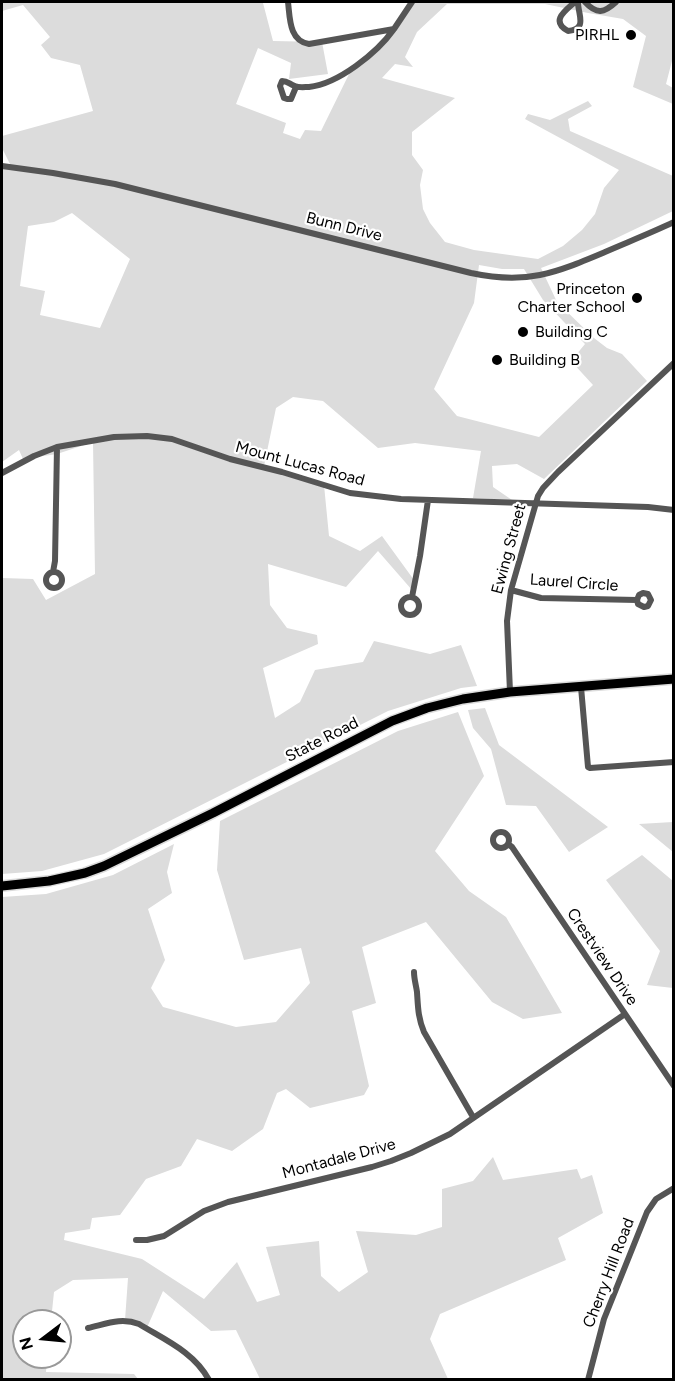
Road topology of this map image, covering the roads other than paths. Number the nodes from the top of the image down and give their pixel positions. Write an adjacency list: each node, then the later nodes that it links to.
1 (288, 2): 6 (street)
2 (412, 2): 6 (street)
3 (577, 2): 3 (street)
4 (585, 2): 5 (street)
5 (616, 2)
6 (394, 29): 7 (street)
7 (296, 87)
8 (2, 166): 9 (street, Bunn Drive)
9 (674, 222)
10 (674, 363): 14 (street, Ewing Street)
11 (57, 447): 12 (street, Mount Lucas Road); 13 (street, Mount Lucas Road); 16 (street)
12 (2, 473)
13 (428, 500): 14 (street, Mount Lucas Road); 18 (street)
14 (535, 504): 15 (street, Mount Lucas Road); 17 (street, Ewing Street)
15 (674, 510)
16 (53, 572)
17 (511, 590): 19 (street, Laurel Circle); 22 (street, Ewing Street)
18 (412, 597)
19 (637, 600)
20 (674, 679): 21 (highway, State Road)
21 (581, 687): 22 (highway, State Road); 23 (street)
22 (510, 692): 25 (highway, State Road)
23 (674, 762)
24 (508, 844): 27 (street, Crestview Drive)
25 (2, 886)
26 (414, 972): 29 (street)
27 (625, 1014): 28 (street, Crestview Drive); 29 (street, Montadale Drive)
28 (674, 1086)
29 (473, 1118): 31 (street, Montadale Drive)
30 (674, 1188): 34 (street, Cherry Hill Road)
31 (136, 1240)
32 (88, 1328): 33 (street)
33 (209, 1380)
34 (588, 1380)

